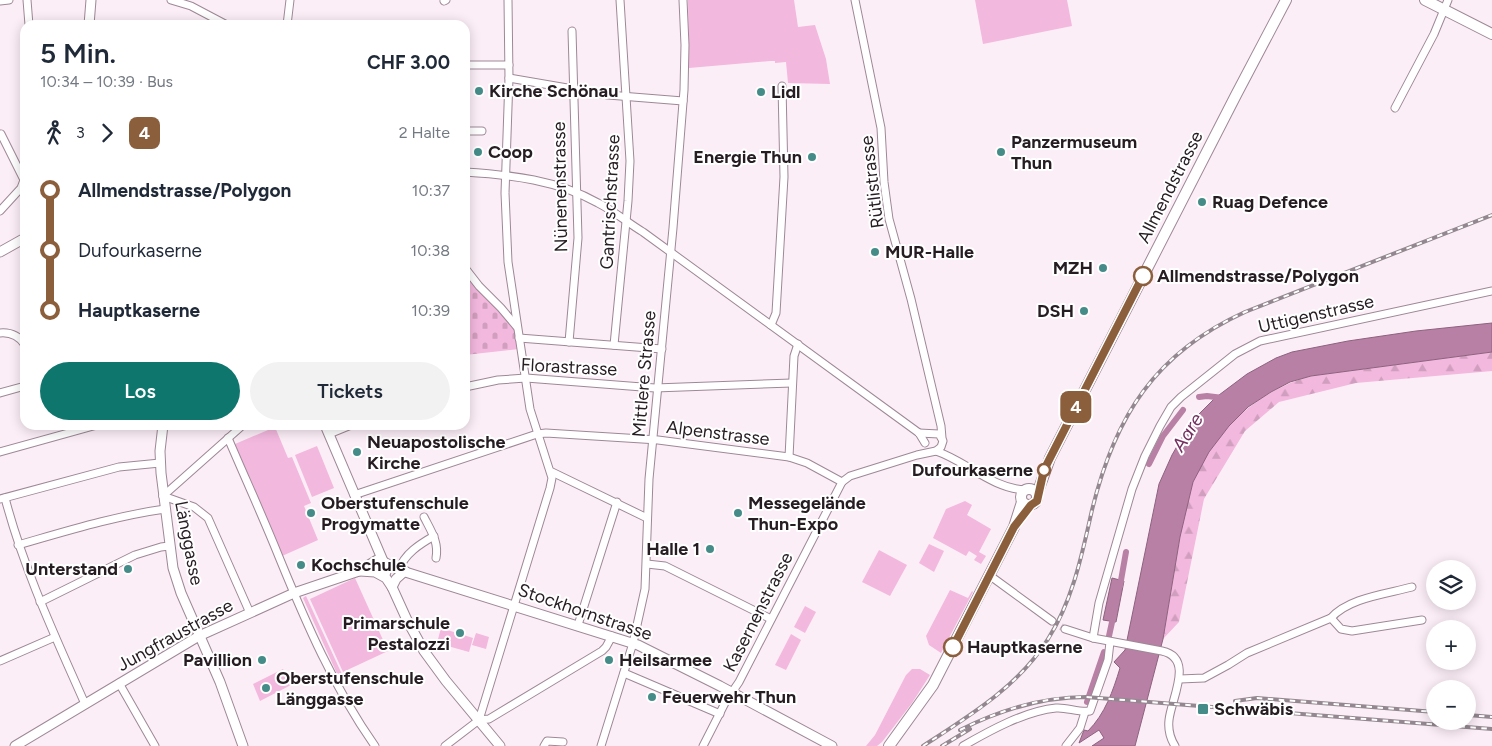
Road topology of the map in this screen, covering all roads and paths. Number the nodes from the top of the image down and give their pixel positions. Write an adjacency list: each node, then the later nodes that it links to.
1 (9, 0): 12 (street)
2 (27, 0): 14 (street)
3 (91, 0): 15 (street)
4 (171, 0): 16 (street)
5 (290, 0): 17 (street)
6 (508, 0): 21 (street)
7 (620, 0): 25 (street, Gantrischstrasse)
8 (683, 0): 26 (street, Mittlere Strasse)
9 (855, 0): 60 (street, Rütlistrasse)
10 (1286, 0): 82 (main road, Allmendstrasse)
11 (1425, 0): 13 (main road)
12 (0, 1)
13 (1446, 5): 19 (main road); 27 (street)
14 (29, 20)
15 (89, 20)
16 (217, 20)
17 (288, 20)
18 (572, 31): 24 (street, Nünenenstrasse)
19 (1492, 34)
20 (470, 65): 21 (street)
21 (509, 65): 22 (street)
22 (509, 78): 24 (street); 33 (street)
23 (782, 86): 45 (street)
24 (573, 89): 25 (street); 35 (street, Nünenenstrasse)
25 (627, 98): 26 (street); 37 (street, Gantrischstrasse)
26 (683, 101): 40 (street, Mittlere Strasse)
27 (1396, 108)
28 (470, 131): 29 (street)
29 (482, 131)
30 (1, 134): 31 (street)
31 (20, 172)
32 (470, 172): 33 (street)
33 (507, 175): 35 (street); 43 (street)
34 (20, 188): 36 (street)
35 (577, 193): 37 (street); 50 (street, Nünenenstrasse)
36 (0, 211)
37 (626, 221): 40 (street); 52 (street, Gantrischstrasse)
38 (20, 241): 39 (street)
39 (0, 252)
40 (671, 252): 45 (street); 53 (street, Mittlere Strasse)
41 (470, 274): 44 (street)
42 (1492, 291): 111 (street, Uttigenstrasse)
43 (514, 306): 44 (street); 46 (street)
44 (502, 309): 46 (street)
45 (771, 325): 51 (street)
46 (517, 327): 48 (street)
47 (0, 333): 49 (street)
48 (519, 338): 50 (street); 54 (street)
49 (20, 339)
50 (568, 342): 52 (street)
51 (798, 344): 55 (street); 65 (street)
52 (614, 345): 53 (street)
53 (662, 349): 58 (street, Mittlere Strasse)
54 (526, 378): 57 (street, Florastrasse); 58 (street, Florastrasse); 67 (street)
55 (792, 384): 58 (street, Florastrasse); 75 (street)
56 (20, 387): 59 (street)
57 (470, 387)
58 (658, 388): 70 (street, Mittlere Strasse)
59 (0, 393)
60 (939, 417): 66 (street); 69 (street, Rütlistrasse)
61 (79, 430): 73 (street)
62 (163, 430): 77 (street, Länggasse)
63 (237, 430): 68 (street)
64 (327, 430): 80 (street)
65 (919, 432): 66 (street); 71 (street)
66 (931, 433): 69 (street); 71 (street)
67 (537, 434): 70 (street, Alpenstrasse); 78 (street); 80 (street, Alpenstrasse)
68 (228, 438): 81 (street); 98 (street)
69 (943, 439): 72 (street); 76 (street)
70 (653, 440): 75 (street, Alpenstrasse); 87 (street, Mittlere Strasse)
71 (925, 444): 72 (street); 74 (street)
72 (934, 451): 74 (street); 76 (street)
73 (0, 452)
74 (917, 455): 79 (street)
75 (789, 457): 79 (street, Alpenstrasse)
76 (955, 458): 82 (street)
77 (160, 463): 81 (street, Länggasse); 83 (street)
78 (552, 472): 84 (street); 100 (street)
79 (842, 482): 103 (street, Kasernenstrasse)
80 (354, 494): 93 (street)
81 (163, 496): 85 (street, Länggasse); 101 (street)
82 (1027, 496): 95 (main road, Allmendstrasse)
83 (3, 498): 89 (street)
84 (617, 502): 87 (street); 106 (street)
85 (165, 509): 89 (street); 90 (street, Länggasse)
86 (424, 517): 88 (street)
87 (647, 518): 92 (street, Mittlere Strasse)
88 (434, 536): 91 (street); 94 (street)
89 (18, 545): 99 (street)
90 (170, 546): 99 (street); 108 (street, Länggasse)
91 (436, 558)
92 (647, 564): 103 (street); 113 (street, Mittlere Strasse)
93 (381, 567): 94 (street, Stockhornstrasse); 96 (street); 98 (street, Jungfraustrasse)
94 (402, 571): 96 (street); 100 (street, Stockhornstrasse)
95 (989, 575): 105 (street); 134 (main road, Allmendstrasse)
96 (392, 587): 122 (street)
97 (1412, 587): 102 (street)
98 (294, 593): 101 (street, Jungfraustrasse); 127 (street)
99 (40, 602): 110 (street)
100 (513, 605): 106 (street, Stockhornstrasse); 122 (street)
101 (250, 613): 108 (street, Jungfraustrasse)
102 (1331, 618): 104 (street); 116 (street)
103 (771, 619): 118 (street, Kasernenstrasse)
104 (1422, 620)
105 (1052, 621)
106 (578, 625): 109 (street, Stockhornstrasse)
107 (1065, 629): 111 (street)
108 (200, 636): 117 (street, Jungfraustrasse); 126 (street, Länggasse)
109 (612, 636): 113 (street, Stockhornstrasse); 122 (street)
110 (55, 637): 114 (street); 119 (street)
111 (1093, 638): 112 (street)
112 (1108, 641): 116 (street); 120 (street)
113 (633, 643): 115 (street, Mittlere Strasse); 118 (street, Stockhornstrasse)
114 (0, 661)
115 (624, 673): 121 (street); 131 (street, Mittlere Strasse)
116 (1180, 679): 137 (street)
117 (119, 683): 119 (street, Jungfraustrasse); 125 (street)
118 (732, 693): 121 (street, Kasernenstrasse); 133 (street, Stockhornstrasse)
119 (85, 704): 124 (street, Jungfraustrasse)
120 (1085, 712): 135 (street); 136 (street)
121 (720, 714): 132 (street, Kasernenstrasse)
122 (478, 720): 128 (street); 129 (street)
123 (563, 742): 130 (street)
124 (15, 746)
125 (155, 746)
126 (243, 746)
127 (375, 746)
128 (446, 746)
129 (500, 746)
130 (544, 746)
131 (601, 746)
132 (703, 746)
133 (832, 746)
134 (889, 746)
135 (963, 746)
136 (1066, 746)
137 (1175, 746)

